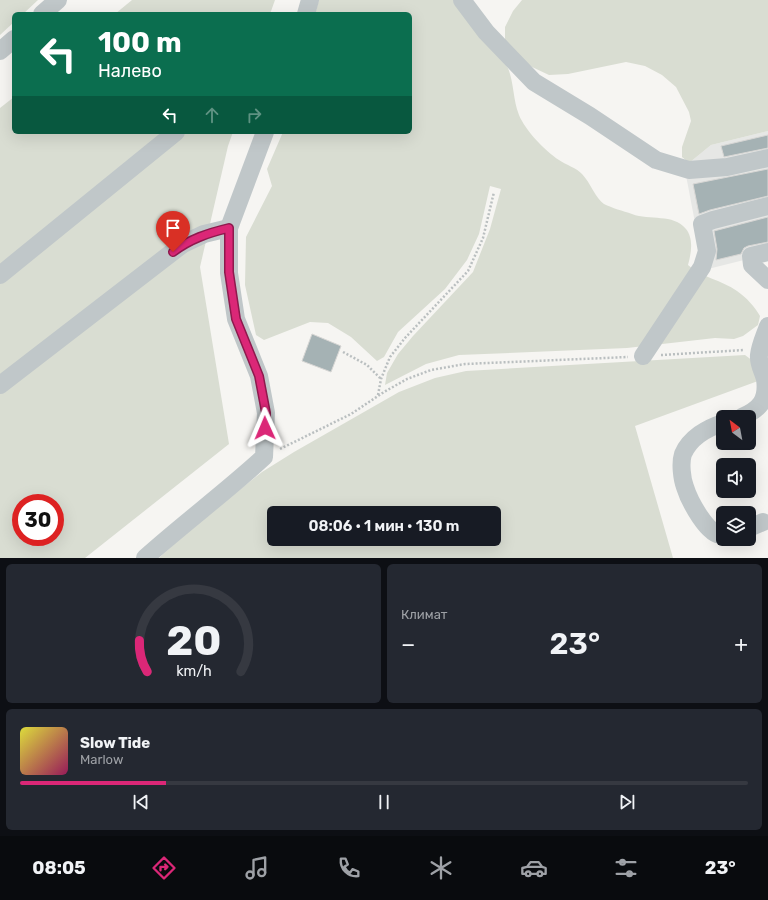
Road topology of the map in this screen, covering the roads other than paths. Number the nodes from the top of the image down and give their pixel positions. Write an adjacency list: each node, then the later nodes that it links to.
1 (58, 0): 4 (street)
2 (310, 0): 5 (street)
3 (462, 0): 10 (street)
4 (44, 12)
5 (307, 12)
6 (12, 41): 7 (street)
7 (0, 51)
8 (174, 134): 14 (street)
9 (264, 134): 12 (street)
10 (768, 158)
11 (768, 206): 17 (street)
12 (229, 228): 18 (street); 22 (street)
13 (768, 252): 15 (street)
14 (0, 275)
15 (768, 280)
16 (768, 326): 19 (street)
17 (643, 356)
18 (0, 385)
19 (756, 411)
20 (716, 426): 21 (street)
21 (716, 534)
22 (145, 558)

